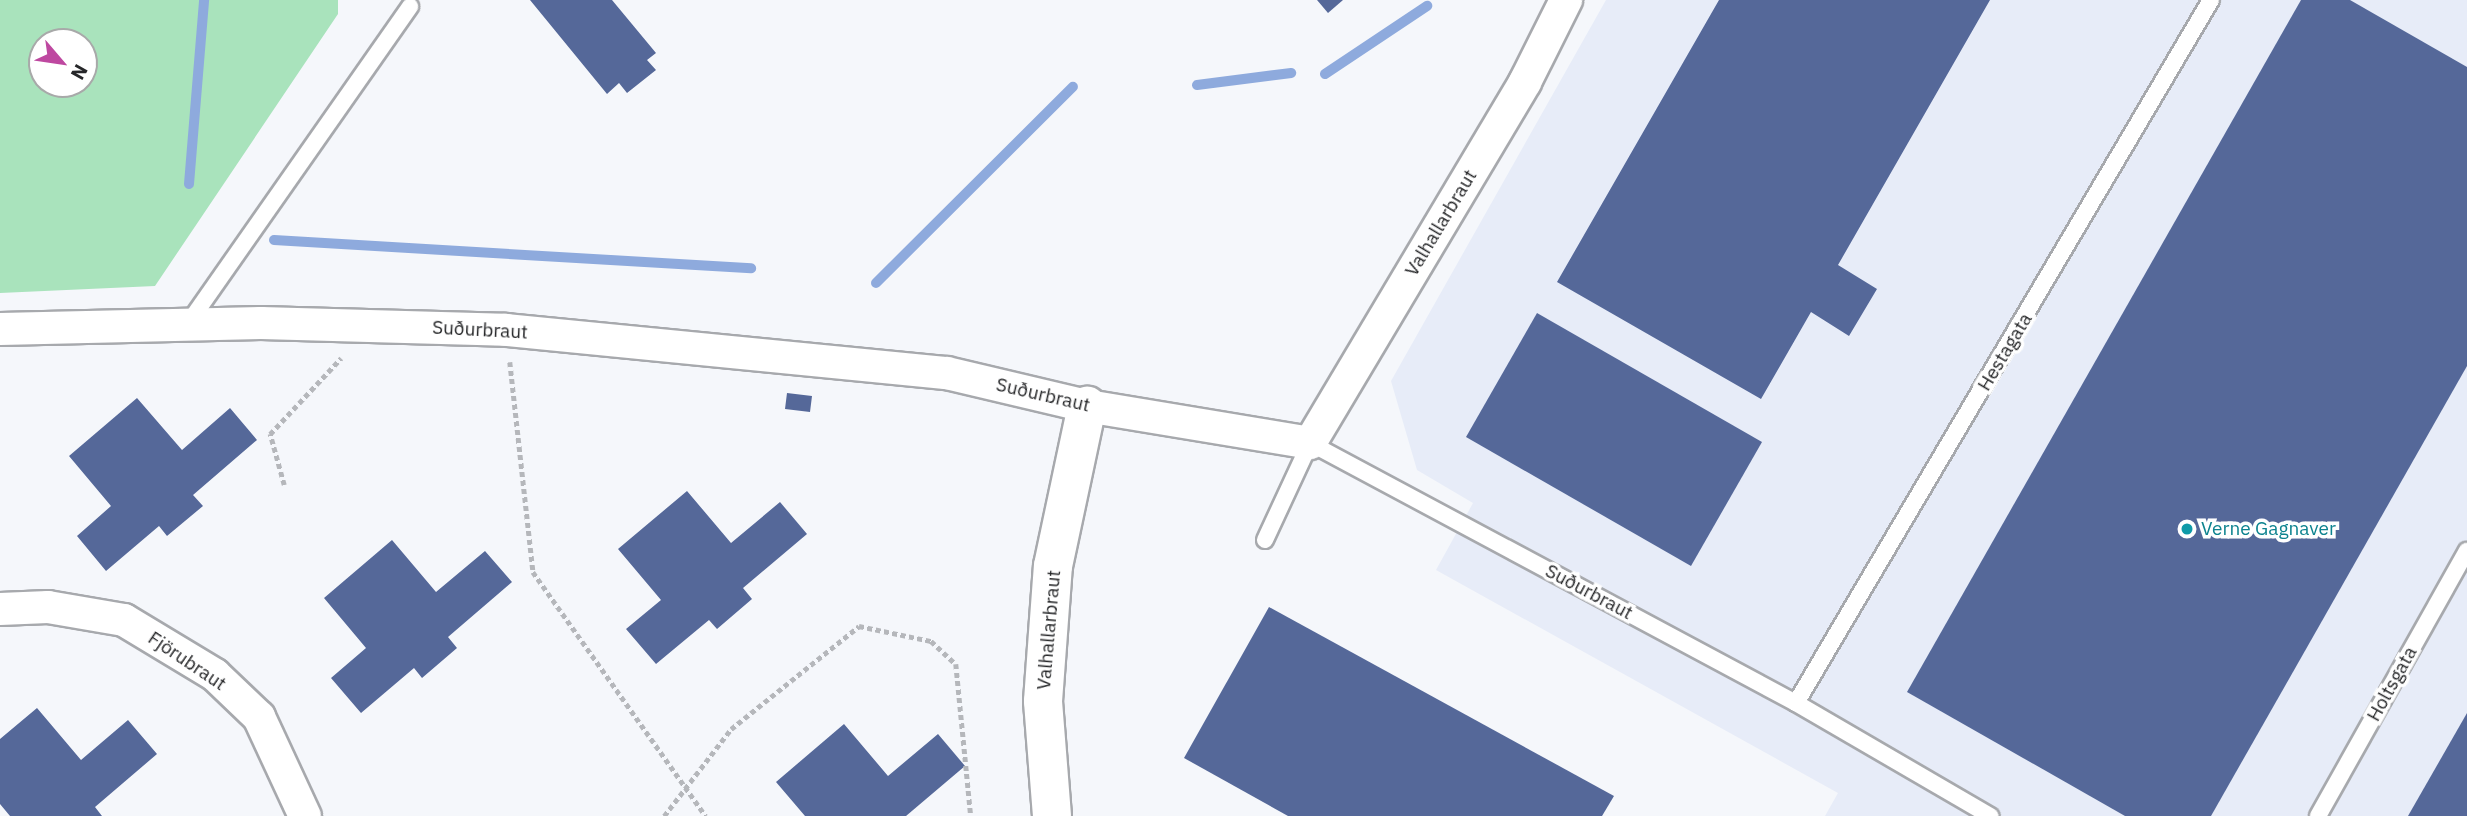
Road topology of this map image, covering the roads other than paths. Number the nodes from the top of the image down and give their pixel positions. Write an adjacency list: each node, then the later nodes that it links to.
1 (1566, 0): 7 (street, Valhallarbraut)
2 (2211, 0): 11 (lane, Hestagata)
3 (410, 6): 4 (lane)
4 (187, 324): 5 (street, Suðurbraut); 6 (street, Suðurbraut)
5 (0, 329)
6 (1087, 406): 7 (street, Suðurbraut); 13 (street, Valhallarbraut)
7 (1310, 443): 8 (lane); 11 (lane, Suðurbraut)
8 (1265, 540)
9 (2467, 551): 15 (lane, Holtsgata)
10 (0, 609): 12 (street, Fjörubraut)
11 (1796, 703): 14 (lane, Suðurbraut)
12 (305, 816)
13 (1052, 816)
14 (1990, 816)
15 (2318, 816)

